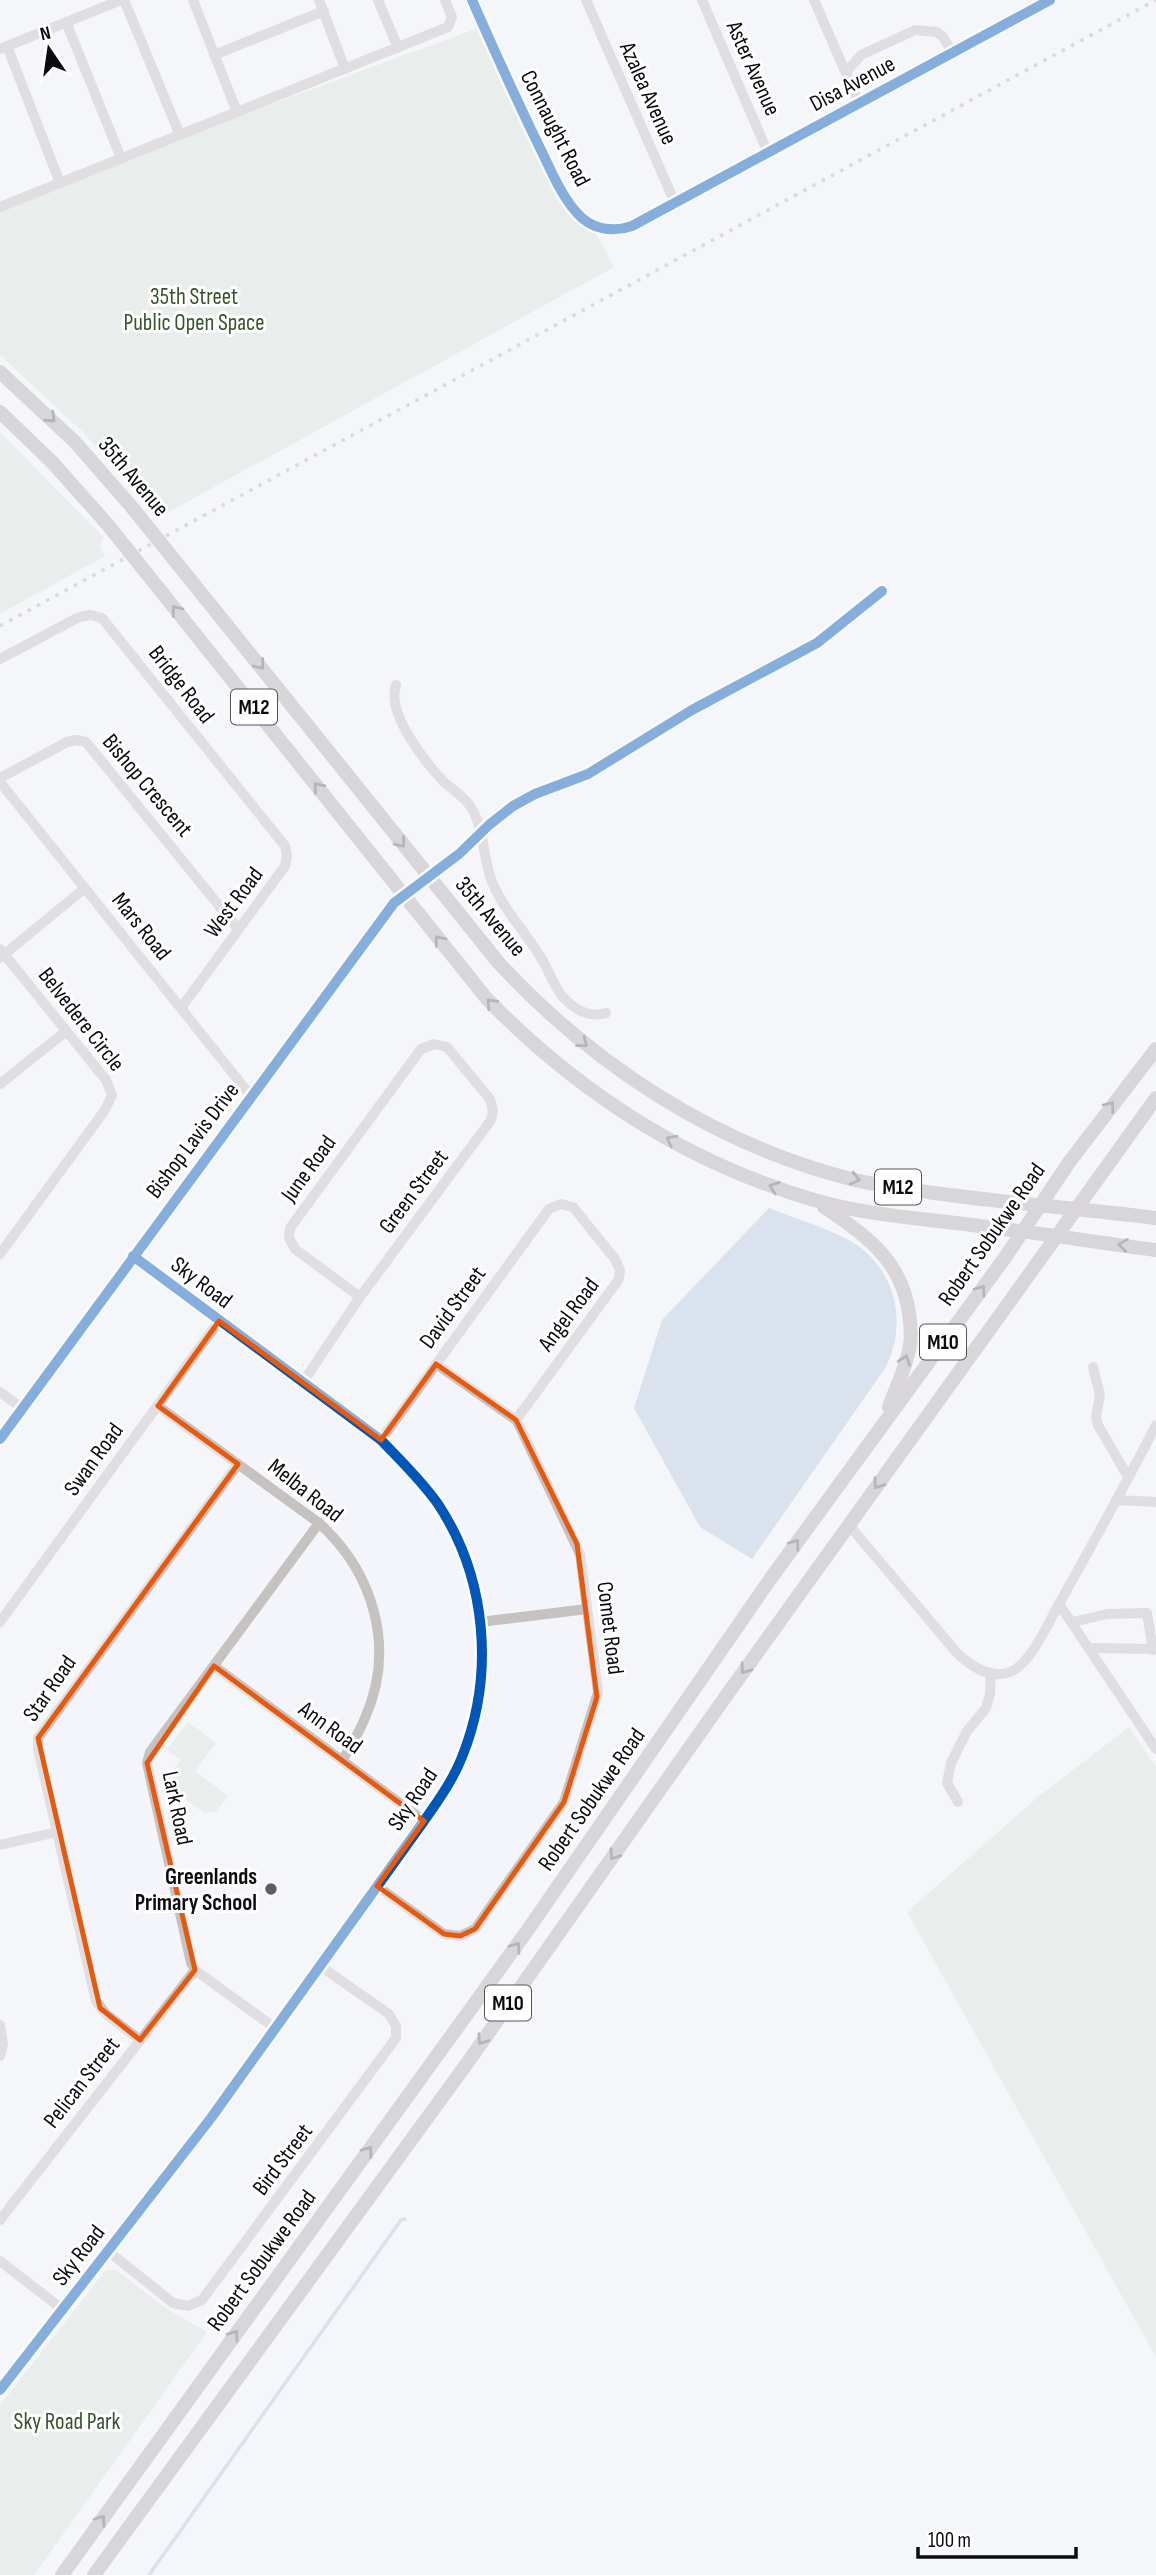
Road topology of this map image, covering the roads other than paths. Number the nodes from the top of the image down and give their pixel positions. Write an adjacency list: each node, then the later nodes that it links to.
1 (123, 0): 12 (street); 21 (street)
2 (193, 0): 16 (street)
3 (319, 0): 11 (street)
4 (379, 0): 14 (street)
5 (445, 0): 14 (street)
6 (472, 0): 25 (street, Connaught Road)
7 (586, 0): 25 (street, Azalea Avenue)
8 (702, 0): 22 (street, Aster Avenue)
9 (814, 0): 18 (street)
10 (1050, 0): 15 (street, Disa Avenue)
11 (324, 11): 16 (street); 17 (street)
12 (66, 22): 13 (street); 23 (street)
13 (4, 47): 24 (street)
14 (398, 48): 17 (street)
15 (953, 53): 18 (street); 19 (street, Disa Avenue)
16 (215, 55): 20 (street)
17 (345, 69): 20 (street)
18 (846, 72): 19 (street)
19 (859, 103): 22 (street, Disa Avenue)
20 (237, 111): 21 (street)
21 (180, 135): 23 (street)
22 (768, 153): 25 (street, Disa Avenue)
23 (121, 158): 24 (street)
24 (60, 183): 26 (street)
25 (675, 203)
26 (1, 204)
27 (0, 372): 35 (main road, 35th Avenue / M12, one-way to 35)
28 (0, 412): 37 (main road, M12, one-way to 28)
29 (882, 591): 33 (street, Bishop Lavis Drive)
30 (0, 659): 34 (street, Bridge Road)
31 (396, 685): 33 (street)
32 (0, 780): 36 (street, Mars Road); 38 (street, Bishop Crescent)
33 (482, 832): 35 (street, Bishop Lavis Drive); 41 (street)
34 (287, 851): 38 (street, West Road)
35 (428, 876): 37 (street, Bishop Lavis Drive); 50 (main road, 35th Avenue / M12, one-way to 50)
36 (85, 888): 39 (street); 40 (street, Mars Road)
37 (405, 894): 46 (street, Bishop Lavis Drive); 48 (main road, M12, one-way to 37)
38 (238, 929): 40 (street, West Road)
39 (1, 954): 42 (street, Belvedere Circle)
40 (181, 1008): 46 (street, Mars Road)
41 (606, 1013)
42 (65, 1032): 45 (street); 56 (street, Belvedere Circle)
43 (421, 1049): 58 (street, June Road); 58 (street, Green Street)
44 (1156, 1049): 50 (main road, Robert Sobukwe Road / M10, one-way to 44)
45 (0, 1084)
46 (251, 1096): 57 (street, Bishop Lavis Drive)
47 (1156, 1098): 51 (main road, M10)
48 (816, 1201): 53 (main road, M12); 67 (main road, one-way to 48)
49 (561, 1204): 60 (street, David Street); 66 (street, Angel Road)
50 (1039, 1205): 51 (main road, M12); 53 (main road, Robert Sobukwe Road / M10)
51 (1076, 1208): 52 (main road, M12); 54 (main road, M10)
52 (1156, 1218)
53 (1021, 1231): 54 (main road, M12); 67 (main road, Robert Sobukwe Road / M10, one-way to 53)
54 (1057, 1235): 55 (main road, M12, one-way to 54); 76 (main road, M10, one-way to 76)
55 (1156, 1250)
56 (0, 1254)
57 (133, 1256): 59 (street, Sky Road); 65 (street, Bishop Lavis Drive)
58 (360, 1297): 62 (street, Green Street)
59 (219, 1321): 62 (street, Sky Road); 64 (street, Swan Road)
60 (436, 1364): 66 (street, Comet Road); 70 (street, David Street)
61 (1093, 1367): 72 (street)
62 (303, 1382): 70 (street, Sky Road)
63 (0, 1392): 65 (street)
64 (158, 1406): 71 (street, Melba Road); 79 (street, Swan Road)
65 (22, 1408): 69 (street, Bishop Lavis Drive)
66 (516, 1420): 78 (street, Comet Road)
67 (882, 1424): 104 (main road, Robert Sobukwe Road / M10, one-way to 67)
68 (1156, 1425): 72 (street)
69 (0, 1439)
70 (381, 1440): 80 (street, Sky Road)
71 (238, 1464): 75 (street, Melba Road); 90 (street, Star Road)
72 (1128, 1477): 73 (street)
73 (1116, 1500): 74 (street); 77 (street)
74 (1156, 1502)
75 (318, 1523): 84 (street, Lark Road); 87 (street, Melba Road)
76 (849, 1525): 85 (street); 105 (main road, M10, one-way to 105)
77 (1059, 1604): 81 (street); 85 (street)
78 (587, 1609): 80 (street); 92 (street, Comet Road)
79 (0, 1622)
80 (480, 1622): 89 (street, Sky Road)
81 (1073, 1622): 82 (street); 83 (street)
82 (1089, 1648): 83 (street); 86 (street)
83 (1154, 1650)
84 (214, 1666): 87 (street, Ann Road); 94 (street, Lark Road)
85 (991, 1674): 88 (street)
86 (1156, 1749)
87 (342, 1761): 89 (street, Ann Road)
88 (958, 1802)
89 (424, 1821): 92 (street, Sky Road)
90 (57, 1832): 91 (street); 97 (street, Star Road)
91 (0, 1845)
92 (377, 1886): 93 (street, Sky Road)
93 (320, 1966): 96 (street, Sky Road); 100 (street, Bird Street)
94 (195, 1970): 96 (street); 97 (street, Pelican Street)
95 (0, 2025): 98 (street)
96 (275, 2028): 100 (street, Sky Road)
97 (140, 2040): 99 (street, Pelican Street)
98 (0, 2056)
99 (0, 2220)
100 (108, 2251): 102 (street, Sky Road)
101 (0, 2261): 102 (street)
102 (62, 2309): 103 (street, Sky Road)
103 (0, 2390)
104 (61, 2575)
105 (94, 2575)

